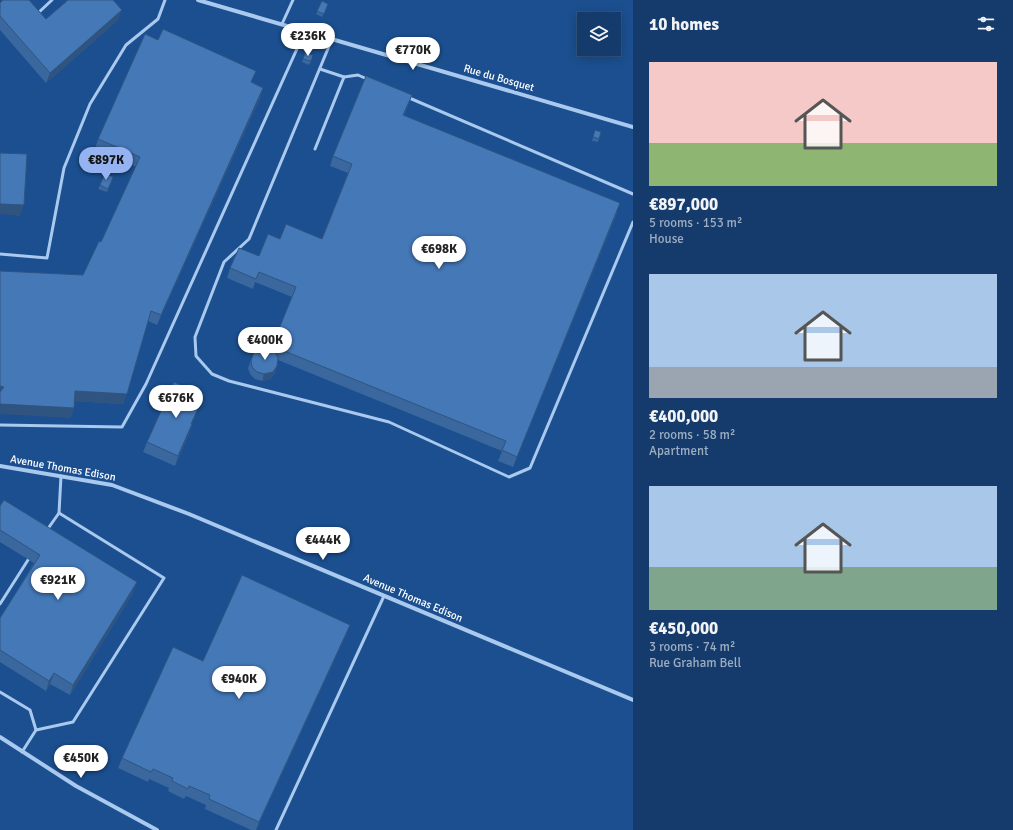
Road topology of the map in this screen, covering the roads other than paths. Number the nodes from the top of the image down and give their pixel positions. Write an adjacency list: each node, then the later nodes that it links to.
1 (52, 0): 5 (lane)
2 (165, 0): 17 (lane)
3 (198, 0): 6 (street, Rue du Bosquet)
4 (293, 0): 6 (lane)
5 (37, 14)
6 (282, 24): 7 (street, Rue du Bosquet)
7 (305, 31): 8 (street, Rue du Bosquet); 18 (lane)
8 (332, 39): 9 (lane); 13 (street, Rue du Bosquet)
9 (320, 68): 10 (lane); 16 (lane)
10 (344, 77): 11 (lane); 14 (lane)
11 (373, 82)
12 (402, 94): 15 (lane)
13 (633, 127)
14 (315, 149)
15 (633, 194)
16 (633, 222)
17 (0, 254)
18 (0, 425)
19 (0, 466): 20 (street, Avenue Thomas Edison)
20 (61, 476): 21 (lane); 24 (street, Avenue Thomas Edison)
21 (59, 513): 22 (lane); 28 (lane)
22 (43, 537)
23 (28, 560): 25 (lane)
24 (384, 596): 27 (street, Avenue Thomas Edison); 32 (lane)
25 (0, 604)
26 (0, 692): 28 (lane)
27 (633, 700)
28 (36, 730): 30 (lane)
29 (0, 737): 30 (street)
30 (22, 752): 31 (street)
31 (157, 830)
32 (276, 830)

